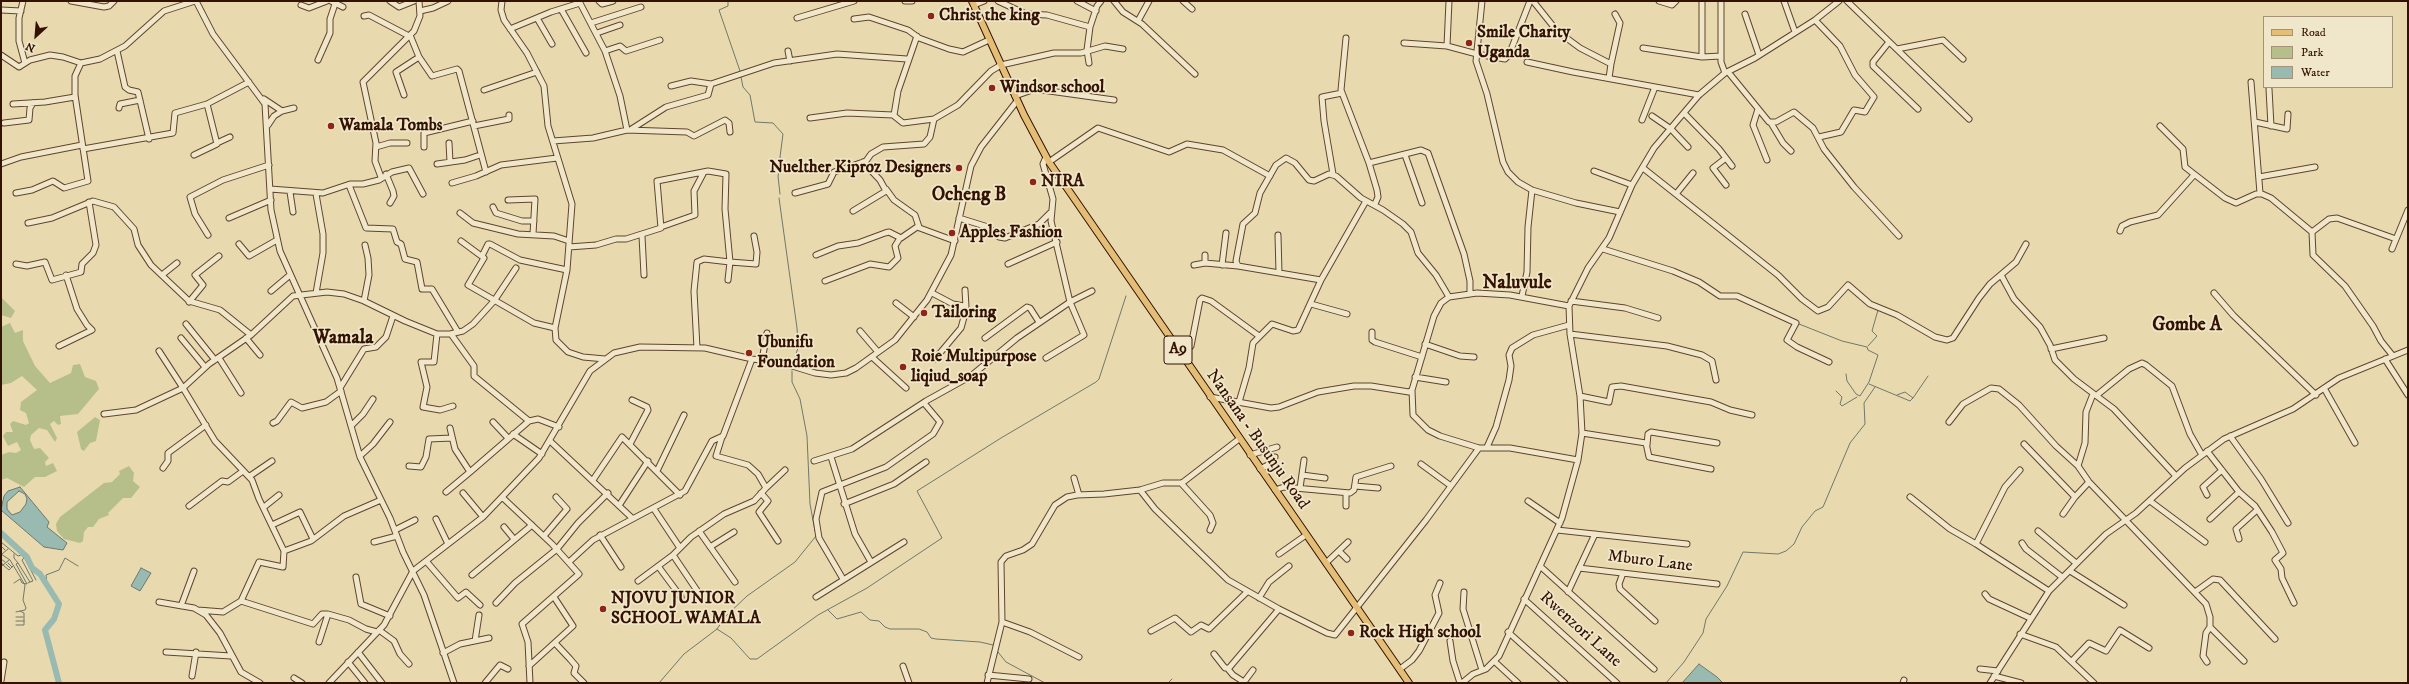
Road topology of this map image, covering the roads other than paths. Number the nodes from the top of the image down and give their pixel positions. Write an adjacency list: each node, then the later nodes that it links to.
1 (23, 1): 43 (street)
2 (71, 1): 3 (street)
3 (114, 1)
4 (196, 1): 73 (street); 97 (street)
5 (327, 1): 37 (street)
6 (390, 1): 7 (street)
7 (414, 1)
8 (419, 1): 44 (street)
9 (448, 1): 44 (street)
10 (502, 1): 57 (street)
11 (599, 1): 12 (street)
12 (613, 1)
13 (854, 1): 50 (street)
14 (905, 1): 15 (street)
15 (912, 1)
16 (984, 1): 36 (street)
17 (998, 1): 56 (street)
18 (1077, 1): 45 (street)
19 (1101, 1): 45 (street)
20 (1114, 1): 53 (street)
21 (1149, 1): 53 (street)
22 (1183, 1): 41 (street)
23 (1449, 1): 68 (street)
24 (1482, 1): 77 (street)
25 (1530, 1): 77 (street)
26 (1534, 1): 91 (street)
27 (1659, 1): 28 (street)
28 (1676, 1)
29 (1702, 1): 82 (street)
30 (1721, 1): 80 (street)
31 (1784, 1): 58 (street)
32 (1839, 1): 52 (street)
33 (1846, 1): 65 (street)
34 (580, 2): 40 (street); 54 (street)
35 (333, 3): 38 (street); 85 (street)
36 (973, 3): 64 (main road, Nansana - Busunju Road / A9)
37 (301, 5)
38 (342, 7)
39 (641, 7): 54 (street)
40 (561, 9): 49 (street); 76 (street)
41 (1192, 9)
42 (1, 10): 43 (street)
43 (21, 11): 88 (street)
44 (420, 11): 60 (street)
45 (1096, 11): 56 (street)
46 (1616, 14): 91 (street)
47 (1745, 14): 78 (street)
48 (364, 16): 60 (street)
49 (537, 18): 57 (street); 67 (street)
50 (797, 18)
51 (854, 19): 61 (street)
52 (1815, 20): 58 (street); 140 (street)
53 (1138, 21): 95 (street)
54 (591, 23): 59 (street)
55 (620, 25): 59 (street)
56 (1090, 27): 72 (street)
57 (510, 28): 93 (street)
58 (1795, 32): 78 (street)
59 (597, 33): 74 (street)
60 (409, 36): 81 (street); 147 (street)
61 (917, 36): 64 (street); 83 (street)
62 (1346, 38): 104 (street)
63 (660, 40): 74 (street)
64 (989, 40): 92 (main road, Nansana - Busunju Road / A9)
65 (1889, 42): 71 (street); 118 (street)
66 (1404, 43): 68 (street)
67 (552, 44)
68 (1447, 46): 77 (street)
69 (1643, 48): 82 (street)
70 (1123, 49): 72 (street)
71 (1897, 49): 84 (street); 127 (street)
72 (1087, 50): 90 (street); 92 (street)
73 (117, 51): 89 (street); 110 (street)
74 (605, 51): 137 (street)
75 (788, 51): 86 (street)
76 (586, 53)
77 (1477, 54): 182 (street)
78 (1759, 55): 94 (street)
79 (1, 56): 88 (street)
80 (1721, 56): 82 (street); 94 (street)
81 (419, 57): 105 (street); 130 (street)
82 (1702, 57)
83 (907, 59): 86 (street); 123 (street)
84 (1963, 59)
85 (318, 60)
86 (790, 61): 99 (street)
87 (1527, 62): 96 (street)
88 (25, 63): 89 (street)
89 (81, 63): 107 (street)
90 (1089, 63)
91 (1612, 64): 96 (street)
92 (1001, 65): 108 (main road, Nansana - Busunju Road / A9); 126 (street)
93 (537, 72): 103 (street); 142 (street)
94 (1727, 73): 106 (street); 117 (street)
95 (1195, 74)
96 (1610, 78): 101 (street)
97 (249, 82): 109 (street); 114 (street)
98 (2252, 82): 129 (street)
99 (711, 84): 100 (street); 137 (street)
100 (671, 86)
101 (1655, 87): 106 (street); 128 (street)
102 (2269, 89): 135 (street)
103 (484, 90)
104 (1342, 93): 160 (street); 171 (street)
105 (404, 95)
106 (1699, 95): 120 (street)
107 (75, 97): 112 (street); 146 (street)
108 (1016, 98): 111 (street); 156 (main road, Nansana - Busunju Road / A9); 205 (street)
109 (263, 99): 119 (street); 133 (street)
110 (140, 100): 115 (street); 141 (street)
111 (1114, 100)
112 (33, 102): 113 (street); 132 (street)
113 (13, 104)
114 (206, 104): 141 (street); 144 (street)
115 (119, 108)
116 (294, 108): 119 (street)
117 (1758, 109): 131 (street); 157 (street)
118 (1918, 109)
119 (282, 111): 133 (street)
120 (1684, 113): 136 (street); 155 (street)
121 (2288, 114): 135 (street)
122 (509, 115): 130 (street)
123 (894, 115): 125 (street); 126 (street)
124 (1652, 116): 136 (street)
125 (810, 118)
126 (934, 119): 159 (street)
127 (1969, 119)
128 (1642, 120)
129 (2255, 122): 135 (street); 175 (street)
130 (473, 123): 148 (street); 152 (street)
131 (1771, 123): 140 (street); 150 (street)
132 (4, 124)
133 (267, 126): 163 (street)
134 (2160, 126): 172 (street)
135 (2271, 126)
136 (1671, 129): 149 (street); 166 (street)
137 (628, 130): 138 (street); 142 (street)
138 (730, 132)
139 (230, 137): 144 (street)
140 (1819, 137): 218 (street)
141 (149, 139): 146 (street)
142 (553, 141): 154 (street)
143 (407, 142): 147 (street)
144 (217, 143): 151 (street)
145 (449, 143): 158 (street)
146 (82, 147): 161 (street); 184 (street)
147 (376, 147): 173 (street)
148 (424, 147)
149 (1688, 147)
150 (1791, 150)
151 (194, 155)
152 (480, 155): 158 (street); 168 (street)
153 (1405, 155): 160 (street); 195 (street); 262 (street)
154 (557, 158): 168 (street); 223 (street)
155 (1726, 158): 164 (street); 179 (street)
156 (1048, 160): 174 (street); 203 (street); 301 (main road, Nansana - Busunju Road / A9)
157 (1766, 160)
158 (450, 162): 162 (street)
159 (863, 162): 181 (street); 185 (street)
160 (1369, 163): 196 (street)
161 (1, 164)
162 (437, 164)
163 (269, 165): 180 (street); 214 (street)
164 (1732, 166)
165 (2315, 167): 175 (street)
166 (1643, 168): 178 (street); 189 (street)
167 (1594, 171): 178 (street)
168 (486, 172): 176 (street)
169 (704, 172): 209 (street); 209 (street); 236 (street)
170 (1693, 173): 189 (street)
171 (1333, 174): 174 (street); 192 (street)
172 (2194, 175): 186 (street); 210 (street)
173 (384, 176): 177 (street); 188 (street); 194 (street)
174 (1270, 176): 243 (street)
175 (2259, 177): 186 (street)
176 (452, 183)
177 (349, 185): 187 (street); 282 (street)
178 (1632, 185): 201 (street)
179 (1726, 185)
180 (270, 189): 183 (street); 190 (street)
181 (886, 189): 199 (street); 208 (street)
182 (1532, 190): 201 (street); 263 (street)
183 (290, 192): 187 (street); 200 (street)
184 (16, 193)
185 (795, 193)
186 (2260, 193): 211 (street)
187 (316, 194): 260 (street)
188 (422, 194)
189 (1676, 194): 251 (street)
190 (271, 200): 204 (street); 221 (street)
191 (508, 200): 206 (street)
192 (1366, 201): 196 (street); 253 (street)
193 (89, 202): 207 (street); 247 (street); 248 (street)
194 (390, 203)
195 (1422, 203)
196 (1375, 204): 264 (street)
197 (493, 207): 206 (street)
198 (2408, 210): 220 (street)
199 (853, 211)
200 (293, 212)
201 (1620, 212): 231 (street)
202 (460, 213): 213 (street)
203 (1050, 213): 205 (street); 225 (street)
204 (229, 218)
205 (959, 218): 224 (street)
206 (534, 221): 213 (street)
207 (28, 223)
208 (919, 227): 219 (street); 224 (street)
209 (661, 228): 216 (street)
210 (2120, 230)
211 (2312, 232): 220 (street); 302 (street)
212 (1226, 233): 242 (street)
213 (533, 234): 223 (street)
214 (208, 235)
215 (1278, 235): 246 (street)
216 (642, 236): 229 (street); 250 (street)
217 (754, 236): 236 (street)
218 (1898, 236)
219 (900, 238): 233 (street); 254 (street)
220 (2396, 239): 230 (street)
221 (277, 240): 226 (street); 249 (street)
222 (461, 241): 235 (street)
223 (569, 241): 229 (street)
224 (955, 241): 258 (street)
225 (1057, 242): 240 (street); 268 (street)
226 (239, 244)
227 (2026, 244): 251 (street)
228 (365, 245): 265 (street)
229 (569, 247): 245 (street)
230 (2392, 248)
231 (1603, 249): 271 (street); 313 (street)
232 (1205, 254): 238 (street)
233 (816, 255)
234 (219, 256): 266 (street)
235 (482, 256): 245 (street); 267 (street)
236 (730, 262): 252 (street); 295 (street)
237 (177, 263): 248 (street)
238 (1205, 263): 241 (street); 242 (street)
239 (16, 264): 247 (street)
240 (1008, 264)
241 (1194, 265)
242 (1222, 266): 243 (street)
243 (1238, 266): 246 (street)
244 (516, 268): 267 (street)
245 (568, 270): 280 (street)
246 (1279, 272): 253 (street)
247 (66, 275): 294 (street)
248 (162, 275): 266 (street)
249 (290, 275): 256 (street); 261 (street)
250 (644, 275)
251 (2001, 275): 296 (street)
252 (728, 280)
253 (1321, 280): 270 (street)
254 (825, 281)
255 (965, 290): 272 (street)
256 (271, 291)
257 (1092, 291): 268 (street)
258 (932, 292): 272 (street); 275 (street)
259 (2214, 292): 325 (street)
260 (316, 293): 261 (street); 265 (street)
261 (299, 294): 288 (street); 321 (street)
262 (1470, 294): 263 (street); 264 (street)
263 (1522, 296): 271 (street)
264 (1449, 297): 293 (street)
265 (364, 301): 274 (street)
266 (189, 302): 288 (street)
267 (494, 302): 280 (street); 282 (street)
268 (1070, 302): 277 (street); 305 (street)
269 (896, 303): 275 (street)
270 (1311, 304): 273 (street); 289 (street)
271 (1570, 304): 276 (street); 279 (street)
272 (966, 307): 310 (street)
273 (1347, 314)
274 (393, 316): 285 (street); 321 (street)
275 (914, 317): 299 (street)
276 (1658, 318)
277 (1039, 322): 291 (street); 332 (street)
278 (186, 324): 307 (street)
279 (1569, 325): 287 (street); 360 (street)
280 (555, 328): 308 (street)
281 (860, 331): 299 (street)
282 (458, 332): 286 (street)
283 (1372, 332): 306 (street)
284 (767, 333): 312 (street)
285 (437, 334): 286 (street); 333 (street)
286 (451, 334): 337 (street)
287 (1570, 334): 316 (street); 327 (street)
288 (249, 336): 300 (street); 307 (street)
289 (1259, 336): 301 (street); 331 (street)
290 (181, 338): 314 (street)
291 (985, 338)
292 (2104, 338): 296 (street)
293 (1425, 344): 304 (street); 306 (street)
294 (59, 346)
295 (697, 348): 308 (street); 309 (street)
296 (2051, 349): 324 (street)
297 (2408, 350): 302 (street)
298 (160, 351): 318 (street)
299 (878, 352): 303 (street)
300 (260, 355)
301 (1182, 355): 328 (main road, Nansana - Busunju Road / A9)
302 (2393, 356): 311 (street)
303 (872, 357): 312 (street); 319 (street)
304 (1474, 357)
305 (1046, 358)
306 (1422, 358): 315 (street)
307 (217, 359): 314 (street); 323 (street)
308 (605, 359): 344 (street)
309 (752, 359): 312 (street); 349 (street)
310 (935, 359)
311 (2385, 359): 320 (street); 326 (street)
312 (762, 360)
313 (1829, 362)
314 (205, 367): 318 (street)
315 (1415, 377): 317 (street); 322 (street)
316 (1716, 380)
317 (1446, 382)
318 (183, 388): 334 (street); 342 (street)
319 (906, 388)
320 (2324, 388): 325 (street); 355 (street)
321 (341, 389): 341 (street); 343 (street)
322 (1412, 390): 331 (street); 361 (street)
323 (241, 393)
324 (2095, 395): 365 (street); 378 (street); 390 (street)
325 (2316, 395): 348 (street)
326 (2408, 395)
327 (1580, 396): 336 (street); 346 (street)
328 (1210, 397): 331 (street); 352 (main road, Nansana - Busunju Road / A9)
329 (373, 399): 343 (street)
330 (632, 400): 356 (street)
331 (1239, 402)
332 (924, 403): 367 (street); 396 (street)
333 (453, 406)
334 (104, 414)
335 (684, 415): 386 (street)
336 (1752, 415)
337 (529, 421): 344 (street); 347 (street)
338 (390, 422): 366 (street)
339 (493, 422): 351 (street)
340 (1949, 422): 378 (street)
341 (273, 423)
342 (206, 425): 379 (street); 385 (street)
343 (351, 426): 366 (street)
344 (559, 427): 353 (street)
345 (450, 428): 350 (street)
346 (1582, 433): 358 (street); 370 (street)
347 (513, 434): 351 (street); 363 (street)
348 (2230, 436): 362 (street); 436 (street)
349 (722, 437): 399 (street); 410 (street)
350 (452, 438): 376 (street); 387 (street)
351 (508, 438): 387 (street)
352 (1239, 439): 364 (main road, Nansana - Busunju Road / A9); 395 (street)
353 (550, 441): 363 (street); 393 (street)
354 (1717, 443): 358 (street)
355 (2355, 443)
356 (630, 444): 372 (street); 393 (street)
357 (2024, 444): 416 (street)
358 (1647, 445): 381 (street)
359 (1277, 447): 364 (street)
360 (1487, 447): 361 (street); 370 (street)
361 (1479, 448): 398 (street)
362 (2207, 451): 365 (street); 384 (street)
363 (542, 454): 417 (street)
364 (1250, 455): 380 (main road, Nansana - Busunju Road / A9)
365 (2202, 455): 390 (street)
366 (360, 456): 418 (street)
367 (831, 456): 373 (street); 396 (street)
368 (1275, 457): 380 (street)
369 (1304, 460): 388 (street)
370 (1578, 460): 435 (street)
371 (272, 461): 389 (street)
372 (648, 461): 386 (street); 421 (street)
373 (814, 461)
374 (926, 462): 422 (street)
375 (1421, 464): 398 (street)
376 (409, 466)
377 (1391, 466): 397 (street)
378 (2078, 466): 394 (street)
379 (163, 468)
380 (1260, 469): 403 (main road, Nansana - Busunju Road / A9)
381 (1711, 469)
382 (785, 470): 399 (street)
383 (2020, 470): 462 (street)
384 (2222, 470): 405 (street); 413 (street)
385 (243, 471): 389 (street); 423 (street)
386 (657, 471): 410 (street)
387 (470, 472): 404 (street)
388 (1302, 475): 392 (street); 400 (street)
389 (250, 476): 425 (street)
390 (2176, 476): 420 (street)
391 (1074, 478): 412 (street)
392 (1324, 478)
393 (593, 480): 407 (street)
394 (2089, 482): 416 (street); 434 (street)
395 (1181, 483): 402 (street); 441 (street)
396 (839, 485): 422 (street); 488 (street)
397 (1355, 486): 401 (street); 409 (street)
398 (1451, 486): 512 (street)
399 (766, 488): 408 (street)
400 (1300, 488): 403 (street); 409 (street)
401 (1378, 488)
402 (1140, 490): 412 (street); 495 (street)
403 (1275, 490): 448 (main road, Nansana - Busunju Road / A9)
404 (446, 492)
405 (2239, 492): 427 (street); 432 (street)
406 (463, 493): 429 (street)
407 (608, 493): 421 (street); 465 (street)
408 (761, 493): 443 (street); 454 (street)
409 (1346, 493): 424 (street)
410 (680, 494): 426 (street)
411 (279, 495): 425 (street)
412 (1079, 495): 520 (street)
413 (2208, 495)
414 (1910, 496): 462 (street)
415 (556, 497): 450 (street)
416 (2075, 497): 428 (street)
417 (503, 498): 429 (street); 438 (street)
418 (381, 500): 440 (street); 451 (street)
419 (1528, 501): 435 (street)
420 (2150, 502): 434 (street); 458 (street)
421 (620, 504): 430 (street)
422 (844, 504): 473 (street)
423 (188, 506)
424 (1346, 506)
425 (264, 507): 437 (street)
426 (654, 508): 430 (street); 464 (street)
427 (2257, 510): 453 (street); 508 (street)
428 (2063, 514)
429 (483, 517): 460 (street)
430 (632, 518): 447 (street)
431 (436, 519): 460 (street)
432 (2210, 519)
433 (415, 520): 440 (street)
434 (2126, 521): 475 (street); 498 (street)
435 (1560, 523): 442 (street)
436 (2288, 523)
437 (272, 525): 451 (street); 466 (street)
438 (532, 525): 450 (street); 452 (street)
439 (504, 526): 452 (street)
440 (395, 530): 449 (street)
441 (1210, 530)
442 (1557, 530): 446 (street); 478 (street)
443 (699, 531): 463 (street); 464 (street)
444 (2038, 531): 475 (street)
445 (734, 532): 463 (street)
446 (1595, 534): 461 (street); 480 (street)
447 (600, 535): 472 (street); 479 (street)
448 (1306, 535): 468 (street); 474 (main road, Nansana - Busunju Road / A9)
449 (397, 536): 455 (street); 482 (street)
450 (544, 536): 465 (street)
451 (313, 539): 466 (street)
452 (514, 539): 485 (street)
453 (2239, 539)
454 (778, 541)
455 (374, 542)
456 (904, 542): 473 (street)
457 (1348, 542): 467 (street)
458 (2205, 542)
459 (2022, 543): 487 (street)
460 (448, 544): 471 (street)
461 (1687, 544)
462 (1976, 544): 493 (street)
463 (710, 547): 490 (street)
464 (680, 548): 469 (street)
465 (557, 550): 472 (street); 507 (street)
466 (284, 551): 505 (street)
467 (1339, 551): 470 (street); 474 (street)
468 (1279, 554)
469 (672, 555): 476 (street); 494 (street)
470 (1347, 559)
471 (426, 561): 482 (street); 509 (street)
472 (569, 562): 501 (street)
473 (871, 562): 488 (street)
474 (1326, 563): 512 (main road, Nansana - Busunju Road / A9)
475 (2076, 563): 483 (street)
476 (658, 566): 489 (street); 500 (street)
477 (1289, 566): 503 (street)
478 (1540, 566): 497 (street); 504 (street)
479 (621, 567)
480 (1579, 568): 484 (street, Mburo Lane); 497 (street)
481 (194, 571): 511 (street)
482 (412, 571): 517 (street); 536 (street)
483 (2070, 571): 487 (street); 510 (street)
484 (1622, 573): 492 (street, Mburo Lane); 519 (street)
485 (472, 575)
486 (356, 577): 517 (street)
487 (2062, 577): 493 (street)
488 (843, 579): 502 (street)
489 (638, 581)
490 (735, 582)
491 (1440, 583): 551 (street)
492 (1717, 584)
493 (2049, 591): 518 (street)
494 (698, 592)
495 (1247, 592): 503 (street); 523 (street)
496 (1464, 592): 555 (street)
497 (1568, 592): 552 (street)
498 (2196, 592): 521 (street); 527 (street)
499 (1985, 594): 518 (street)
500 (681, 596)
501 (554, 597): 531 (street); 547 (street)
502 (816, 597)
503 (1259, 598): 513 (street)
504 (1524, 599): 524 (street); 579 (street, Rwenzori Lane)
505 (241, 601): 514 (street); 515 (street)
506 (159, 602): 511 (street)
507 (496, 603)
508 (2294, 603)
509 (480, 605)
510 (2124, 605)
511 (181, 606): 514 (street)
512 (1357, 608): 513 (street); 551 (main road, Nansana - Busunju Road / A9)
513 (1279, 609): 550 (street)
514 (198, 610): 538 (street)
515 (328, 614): 522 (street); 530 (street)
516 (479, 615): 528 (street)
517 (390, 616): 522 (street)
518 (2030, 618): 525 (street)
519 (1655, 621)
520 (1002, 622): 539 (street); 557 (street)
521 (2210, 627): 541 (street); 545 (street)
522 (378, 631): 535 (street); 546 (street)
523 (1151, 631)
524 (1508, 632): 544 (street); 578 (street)
525 (2020, 634): 540 (street); 556 (street)
526 (489, 638): 528 (street)
527 (2275, 639)
528 (475, 641): 536 (street)
529 (1450, 641): 576 (street)
530 (319, 642)
531 (555, 643): 547 (street); 572 (street)
532 (2149, 648): 540 (street)
533 (166, 652): 534 (street)
534 (196, 652): 538 (street); 558 (street)
535 (358, 652): 543 (street); 568 (street)
536 (443, 653): 569 (street)
537 (1214, 654): 550 (street)
538 (231, 656): 562 (street)
539 (1079, 657)
540 (2072, 661): 582 (street)
541 (2244, 661)
542 (4, 662): 563 (street)
543 (348, 662): 566 (street); 567 (street)
544 (1494, 662): 555 (street); 577 (street)
545 (2207, 662)
546 (409, 664)
547 (529, 666): 571 (street)
548 (903, 666): 573 (street)
549 (508, 669): 570 (street)
550 (1228, 669): 554 (street)
551 (1400, 669): 575 (main road, Nansana - Busunju Road / A9)
552 (1654, 669)
553 (1980, 669): 556 (street)
554 (1253, 670)
555 (1482, 670): 576 (street)
556 (1998, 671): 559 (street)
557 (988, 675): 561 (street); 574 (street)
558 (192, 676)
559 (1994, 676): 580 (street); 581 (street)
560 (294, 678): 565 (street)
561 (1029, 679)
562 (249, 680): 564 (street)
563 (1, 681)
564 (260, 683)
565 (302, 683)
566 (329, 683)
567 (364, 683)
568 (382, 683)
569 (454, 683)
570 (485, 683)
571 (530, 683)
572 (584, 683)
573 (909, 683)
574 (987, 683)
575 (1409, 683)
576 (1461, 683)
577 (1518, 683)
578 (1565, 683)
579 (1617, 683)
580 (1990, 683)
581 (2021, 683)
582 (2094, 683)

